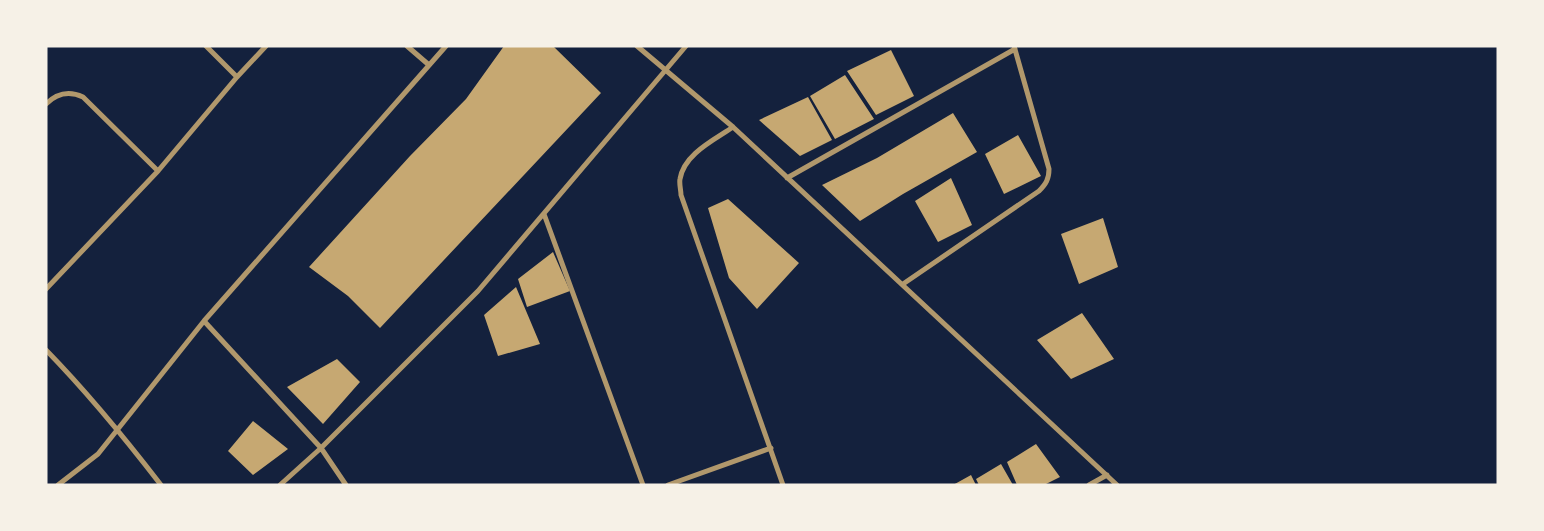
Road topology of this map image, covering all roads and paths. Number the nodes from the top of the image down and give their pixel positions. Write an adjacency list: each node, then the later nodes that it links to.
1 (206, 46): 10 (street)
2 (266, 46): 10 (street)
3 (407, 46): 8 (street)
4 (446, 46): 8 (street)
5 (637, 46): 9 (street)
6 (686, 46): 9 (street)
7 (1014, 48): 14 (street); 16 (street)
8 (429, 66): 18 (street)
9 (667, 70): 12 (street); 15 (street)
10 (237, 77): 13 (street)
11 (46, 104): 13 (street)
12 (733, 127): 14 (street); 22 (street)
13 (158, 171): 17 (street)
14 (787, 178): 16 (street)
15 (544, 214): 21 (street); 28 (street)
16 (903, 284): 23 (street)
17 (46, 289)
18 (204, 321): 20 (street); 21 (street)
19 (46, 350): 20 (street)
20 (118, 428): 24 (street); 25 (street)
21 (321, 448): 26 (street); 27 (street)
22 (771, 448): 29 (street); 30 (street)
23 (1107, 475): 31 (street); 32 (street)
24 (58, 485)
25 (161, 485)
26 (280, 485)
27 (346, 485)
28 (643, 485)
29 (668, 485)
30 (783, 485)
31 (1089, 485)
32 (1117, 485)

